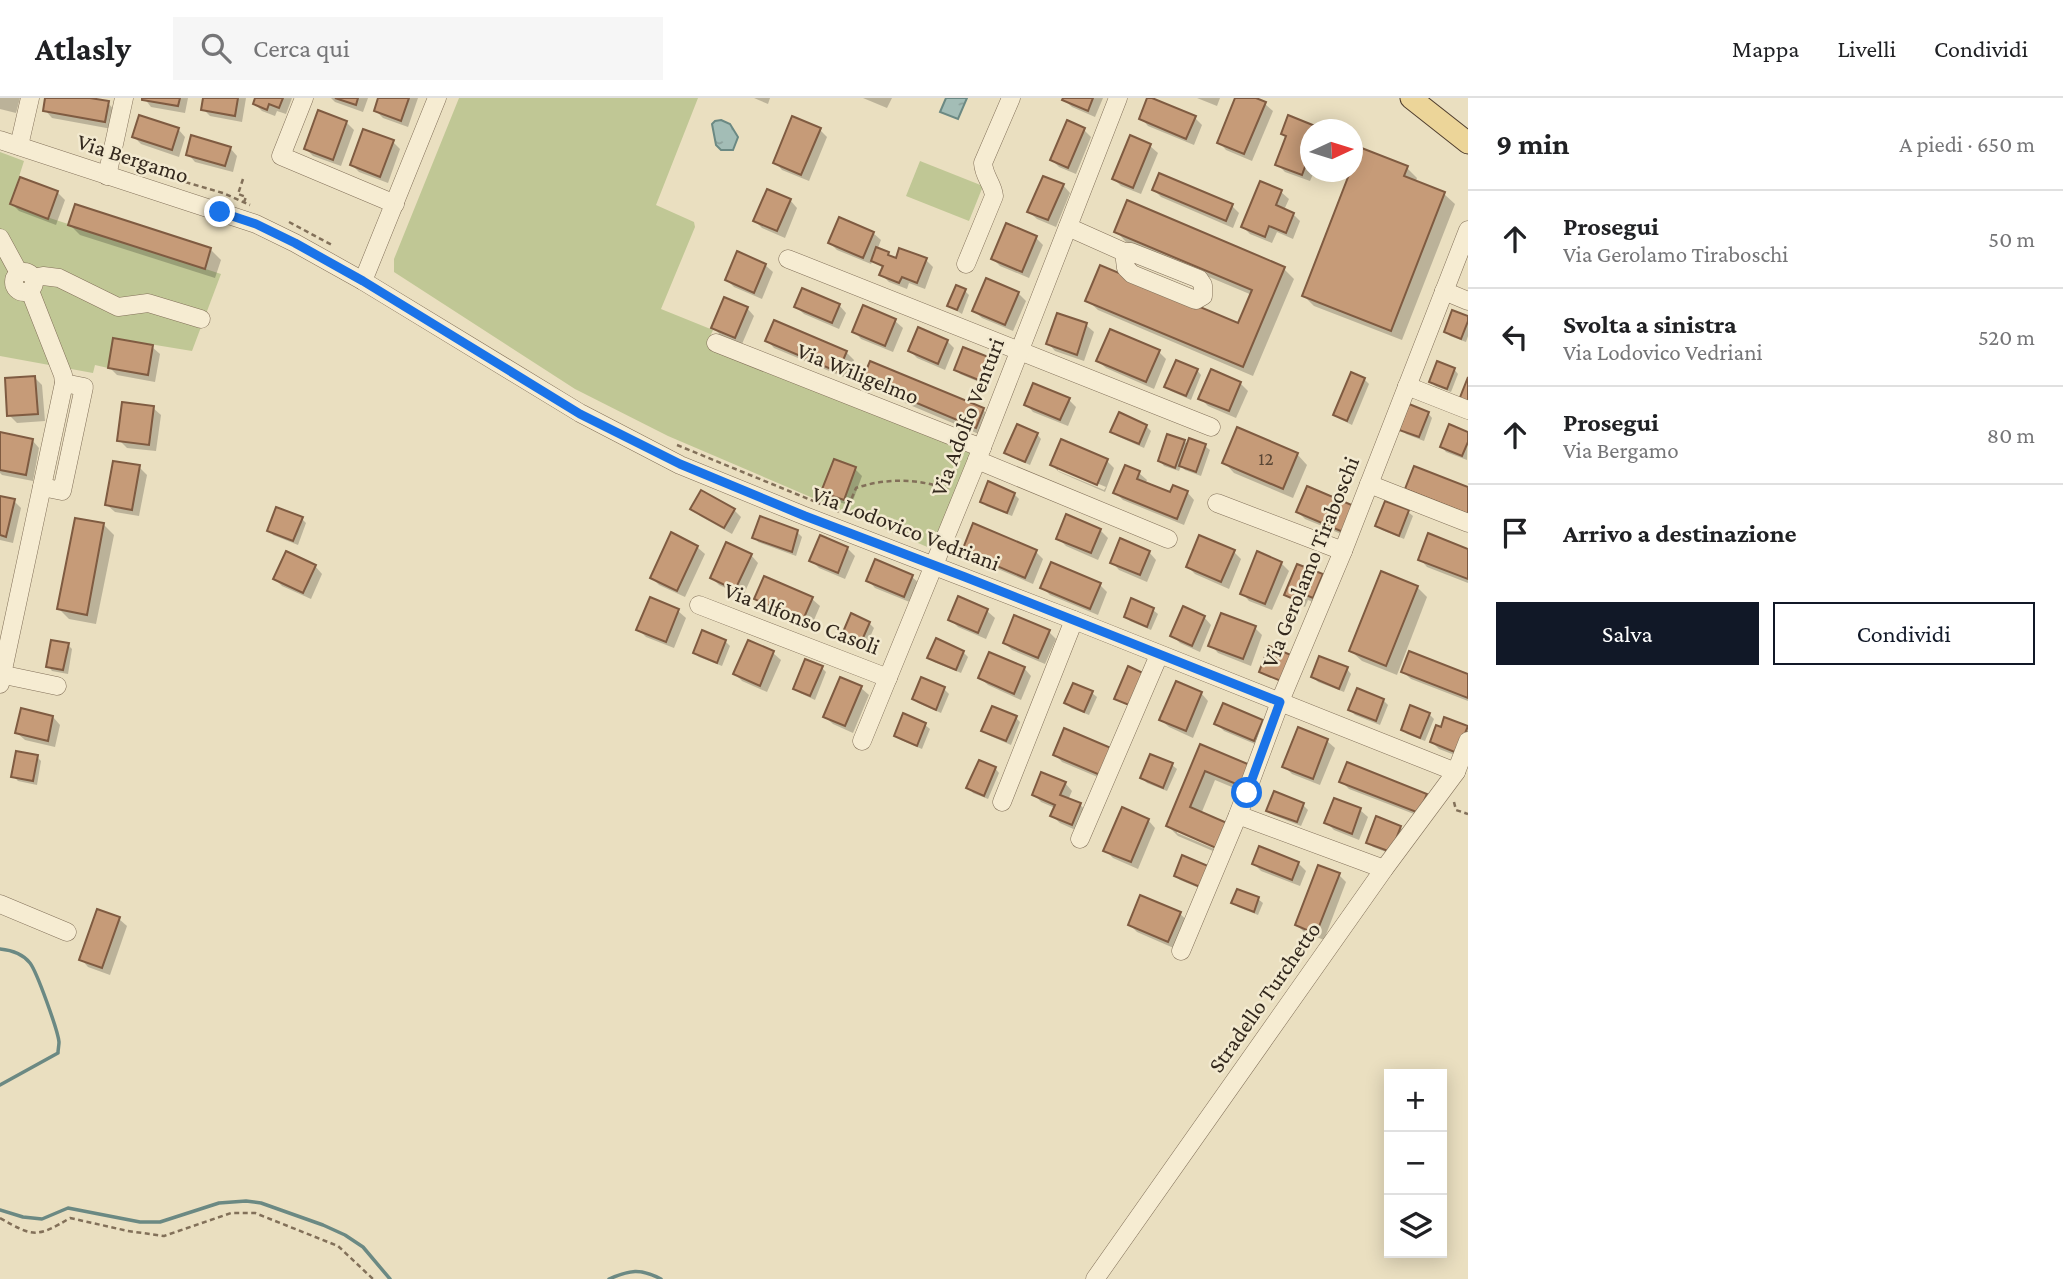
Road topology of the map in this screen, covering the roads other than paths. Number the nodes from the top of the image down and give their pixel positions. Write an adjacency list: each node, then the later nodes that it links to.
1 (30, 98): 10 (street)
2 (124, 98): 11 (street)
3 (304, 98): 12 (street)
4 (437, 98): 12 (street)
5 (1011, 98): 18 (street)
6 (1118, 98): 13 (street, Via Adolfo Venturi)
7 (1412, 98): 9 (main road)
8 (0, 140): 10 (street, Via Bergamo)
9 (1468, 143)
10 (19, 146): 11 (street, Via Bergamo)
11 (107, 176): 19 (street, Via Bergamo)
12 (395, 204): 19 (street)
13 (1068, 227): 16 (street); 25 (street, Via Adolfo Venturi)
14 (1468, 230): 21 (street, Via Gerolamo Tiraboschi)
15 (0, 238): 20 (street)
16 (1124, 251)
17 (788, 259): 25 (street)
18 (966, 264)
19 (363, 281): 35 (street, Via Lodovico Vedriani)
20 (19, 283): 23 (street); 39 (street)
21 (1444, 291): 22 (street); 26 (street, Via Gerolamo Tiraboschi)
22 (1468, 301)
23 (201, 319)
24 (716, 343): 29 (street, Via Wiligelmo)
25 (1019, 351): 28 (street); 29 (street, Via Adolfo Venturi)
26 (1407, 386): 27 (street); 30 (street, Via Gerolamo Tiraboschi)
27 (1468, 410)
28 (1211, 427)
29 (979, 454): 33 (street, Via Wiligelmo); 35 (street, Via Adolfo Venturi)
30 (1369, 484): 32 (street); 34 (street, Via Gerolamo Tiraboschi)
31 (1217, 503): 34 (street)
32 (1468, 523)
33 (1168, 539)
34 (1343, 551): 42 (street, Via Gerolamo Tiraboschi)
35 (936, 565): 37 (street, Via Lodovico Vedriani); 40 (street, Via Adolfo Venturi)
36 (699, 605): 40 (street, Via Alfonso Casoli)
37 (1074, 620): 38 (street, Via Lodovico Vedriani); 46 (street)
38 (1159, 655): 42 (street, Via Lodovico Vedriani); 48 (street)
39 (1, 677): 41 (street)
40 (888, 678): 43 (street, Via Adolfo Venturi)
41 (57, 686)
42 (1280, 702): 45 (street, Via Lodovico Vedriani); 47 (street, Via Gerolamo Tiraboschi)
43 (862, 741)
44 (1468, 741): 45 (street, Stradello Turchetto)
45 (1456, 772): 49 (street, Stradello Turchetto)
46 (1002, 802)
47 (1238, 815): 49 (street); 52 (street, Via Gerolamo Tiraboschi)
48 (1080, 839)
49 (1384, 869): 53 (street, Stradello Turchetto)
50 (0, 904): 51 (street)
51 (67, 932)
52 (1181, 951)
53 (1095, 1279)

